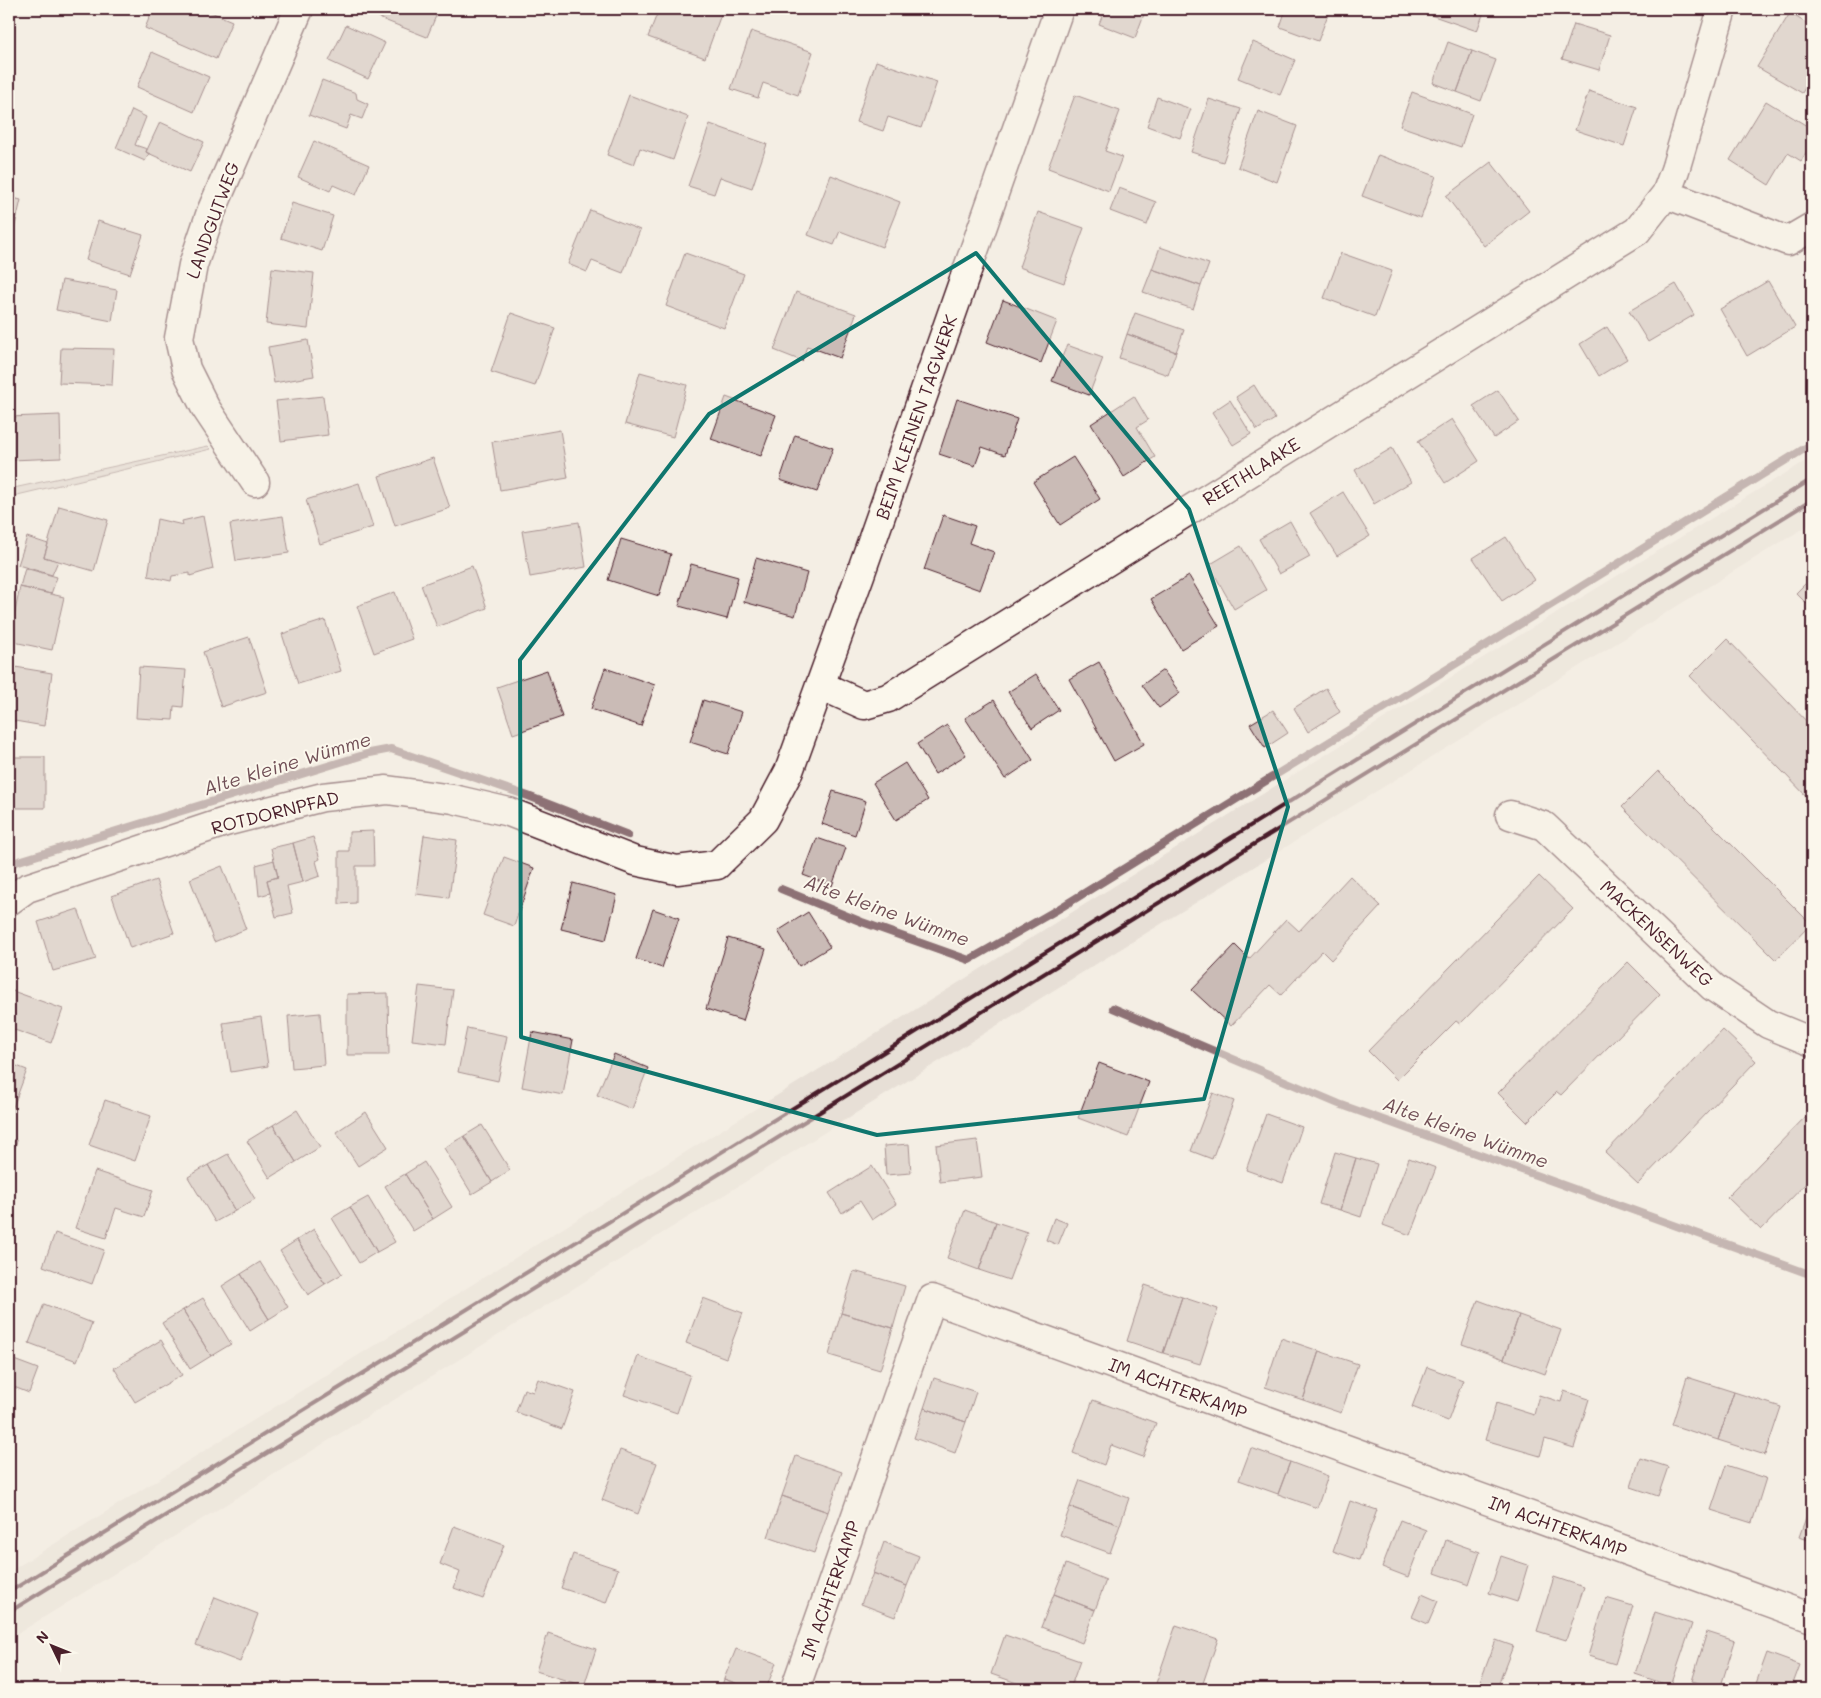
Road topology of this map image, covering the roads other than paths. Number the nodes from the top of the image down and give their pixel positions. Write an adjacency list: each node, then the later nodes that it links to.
1 (299, 9): 6 (street, LANDGUTWEG)
2 (1059, 9): 7 (street, BEIM KLEINEN TAGWERK)
3 (1722, 9): 4 (street, REETHLAAKE)
4 (1666, 194): 5 (street); 7 (street, REETHLAAKE)
5 (1812, 226)
6 (255, 482)
7 (820, 685): 9 (street, BEIM KLEINEN TAGWERK)
8 (1510, 815): 11 (street, MACKENSENWEG)
9 (764, 820): 10 (street, ROTDORNPFAD)
10 (9, 901)
11 (1812, 1040)
12 (1812, 1618): 13 (street, IM ACHTERKAMP)
13 (795, 1689)

